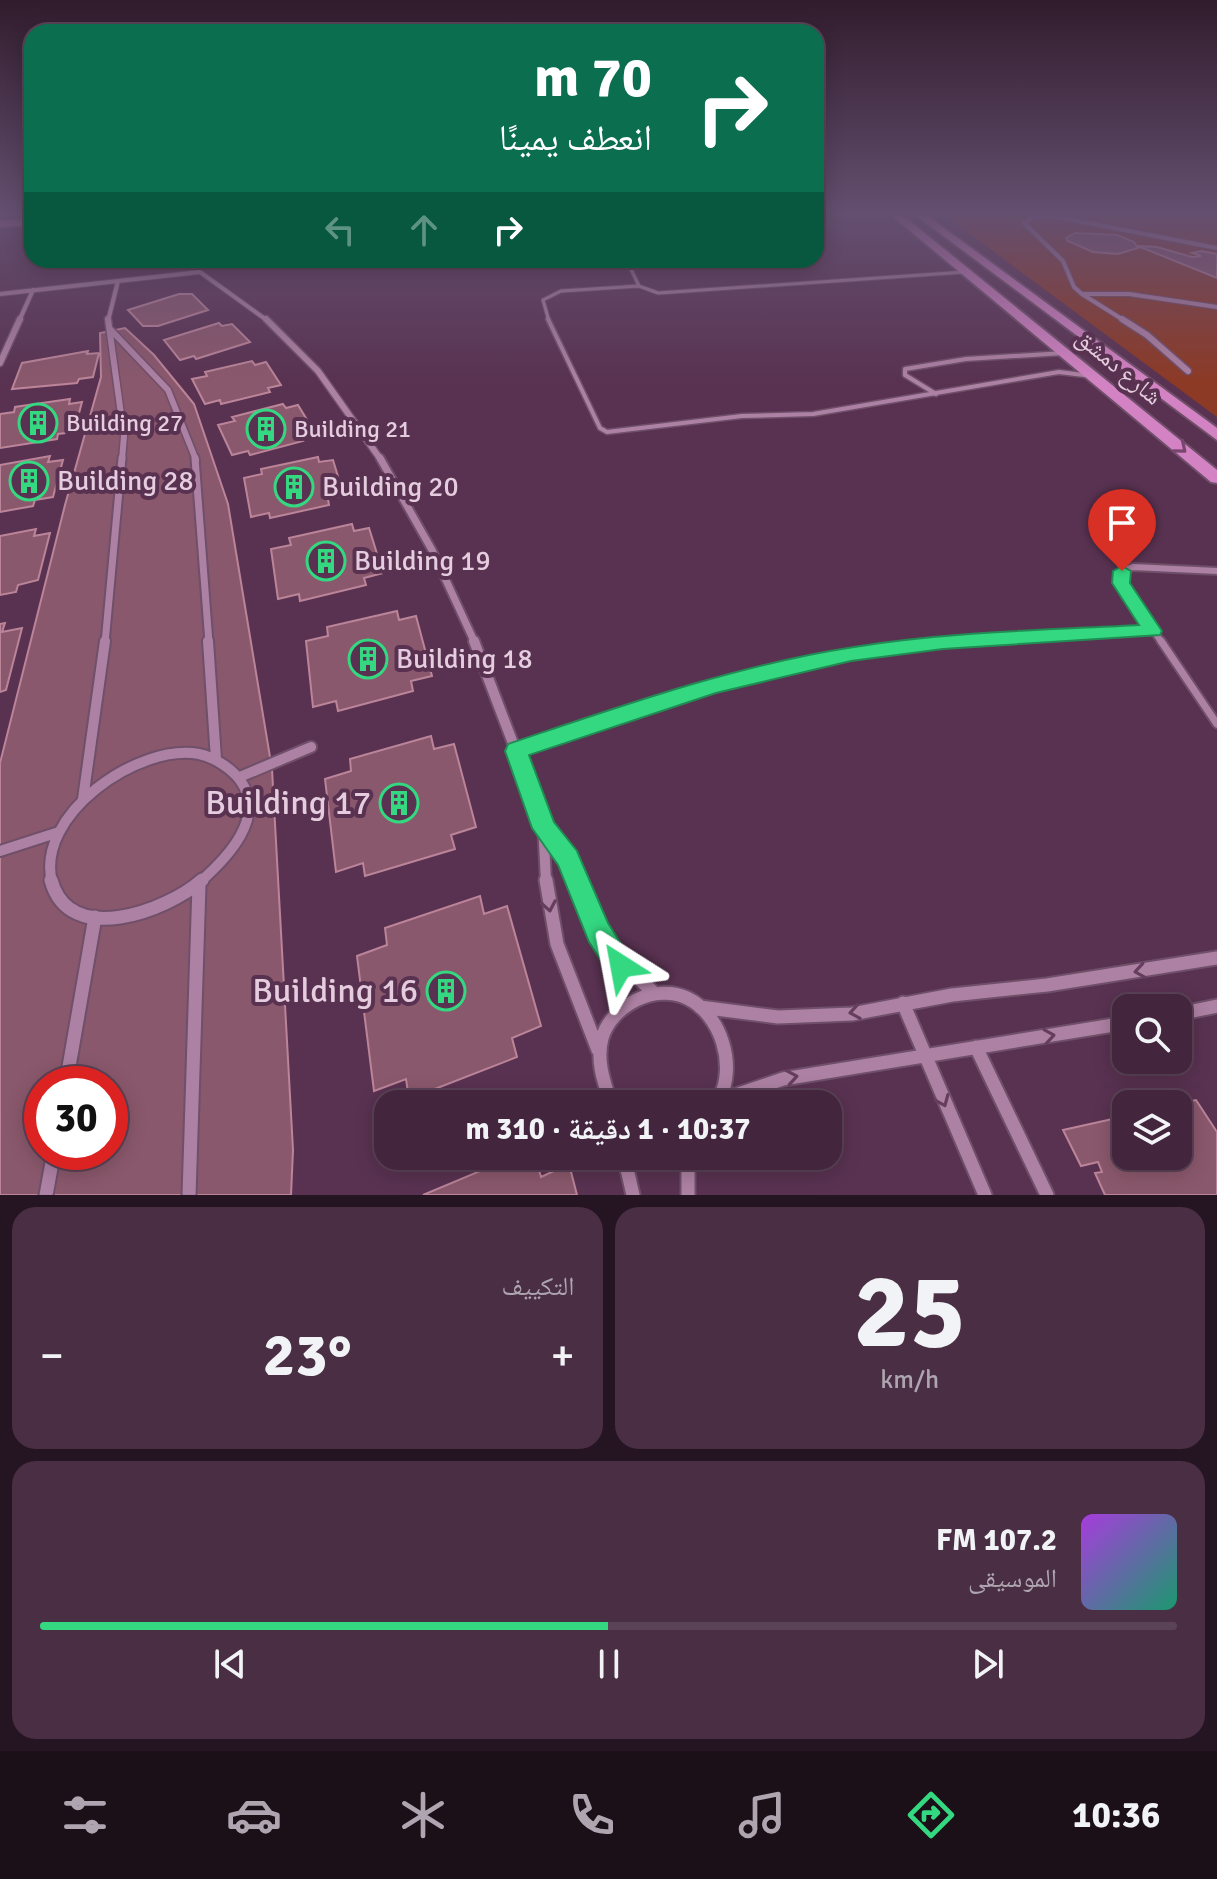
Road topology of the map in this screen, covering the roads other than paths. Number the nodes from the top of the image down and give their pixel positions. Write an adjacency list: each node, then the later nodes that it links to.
1 (631, 270): 9 (lane)
2 (962, 270): 7 (main road, شارع دمشق)
3 (977, 270): 12 (main road, شارع دمشق)
4 (991, 270): 10 (main road, شارع دمشق)
5 (1006, 270): 10 (main road, شارع دمشق)
6 (1067, 270): 14 (street)
7 (965, 272): 9 (lane); 12 (main road, شارع دمشق)
8 (118, 281): 11 (street); 16 (street); 29 (street)
9 (639, 286): 22 (lane)
10 (1021, 288): 21 (main road, شارع دمشق)
11 (33, 290): 13 (street); 18 (street)
12 (992, 290): 17 (main road, شارع دمشق)
13 (0, 294)
14 (1082, 294): 15 (street); 19 (street)
15 (1217, 307)
16 (110, 329): 30 (street); 32 (street)
17 (1068, 352): 20 (main road, شارع دمشق); 22 (lane)
18 (0, 363)
19 (1188, 371)
20 (1096, 376): 21 (main road); 22 (lane); 24 (main road, شارع دمشق, one-way to 24)
21 (1157, 393): 23 (main road, شارع دمشق)
22 (936, 394)
23 (1214, 430)
24 (1217, 478)
25 (1217, 571): 26 (lane)
26 (1153, 631): 27 (lane); 29 (lane)
27 (1217, 724)
28 (311, 747): 31 (street)
29 (516, 751): 33 (street)
30 (216, 759): 31 (street); 32 (street)
31 (242, 776): 36 (street)
32 (83, 799): 34 (street)
33 (544, 828): 39 (street); 46 (street, one-way to 46)
34 (59, 832): 35 (street); 37 (street)
35 (0, 851)
36 (199, 885): 37 (street); 56 (street)
37 (95, 917): 48 (street)
38 (1217, 958): 40 (street, one-way to 40)
39 (653, 992): 42 (street); 46 (street)
40 (903, 1003): 42 (street, one-way to 42); 47 (street)
41 (1217, 1006): 43 (street)
42 (700, 1007): 50 (street)
43 (1192, 1011)
44 (1112, 1025): 45 (street, one-way to 44)
45 (976, 1047): 47 (street); 60 (street)
46 (598, 1050): 49 (street)
47 (924, 1056): 51 (street, one-way to 47); 59 (street, one-way to 59)
48 (69, 1066)
49 (603, 1090)
50 (721, 1090)
51 (749, 1090)
52 (51, 1170): 55 (street)
53 (627, 1170): 57 (street)
54 (688, 1170): 58 (street)
55 (46, 1195)
56 (189, 1195)
57 (633, 1195)
58 (688, 1195)
59 (985, 1195)
60 (1047, 1195)

